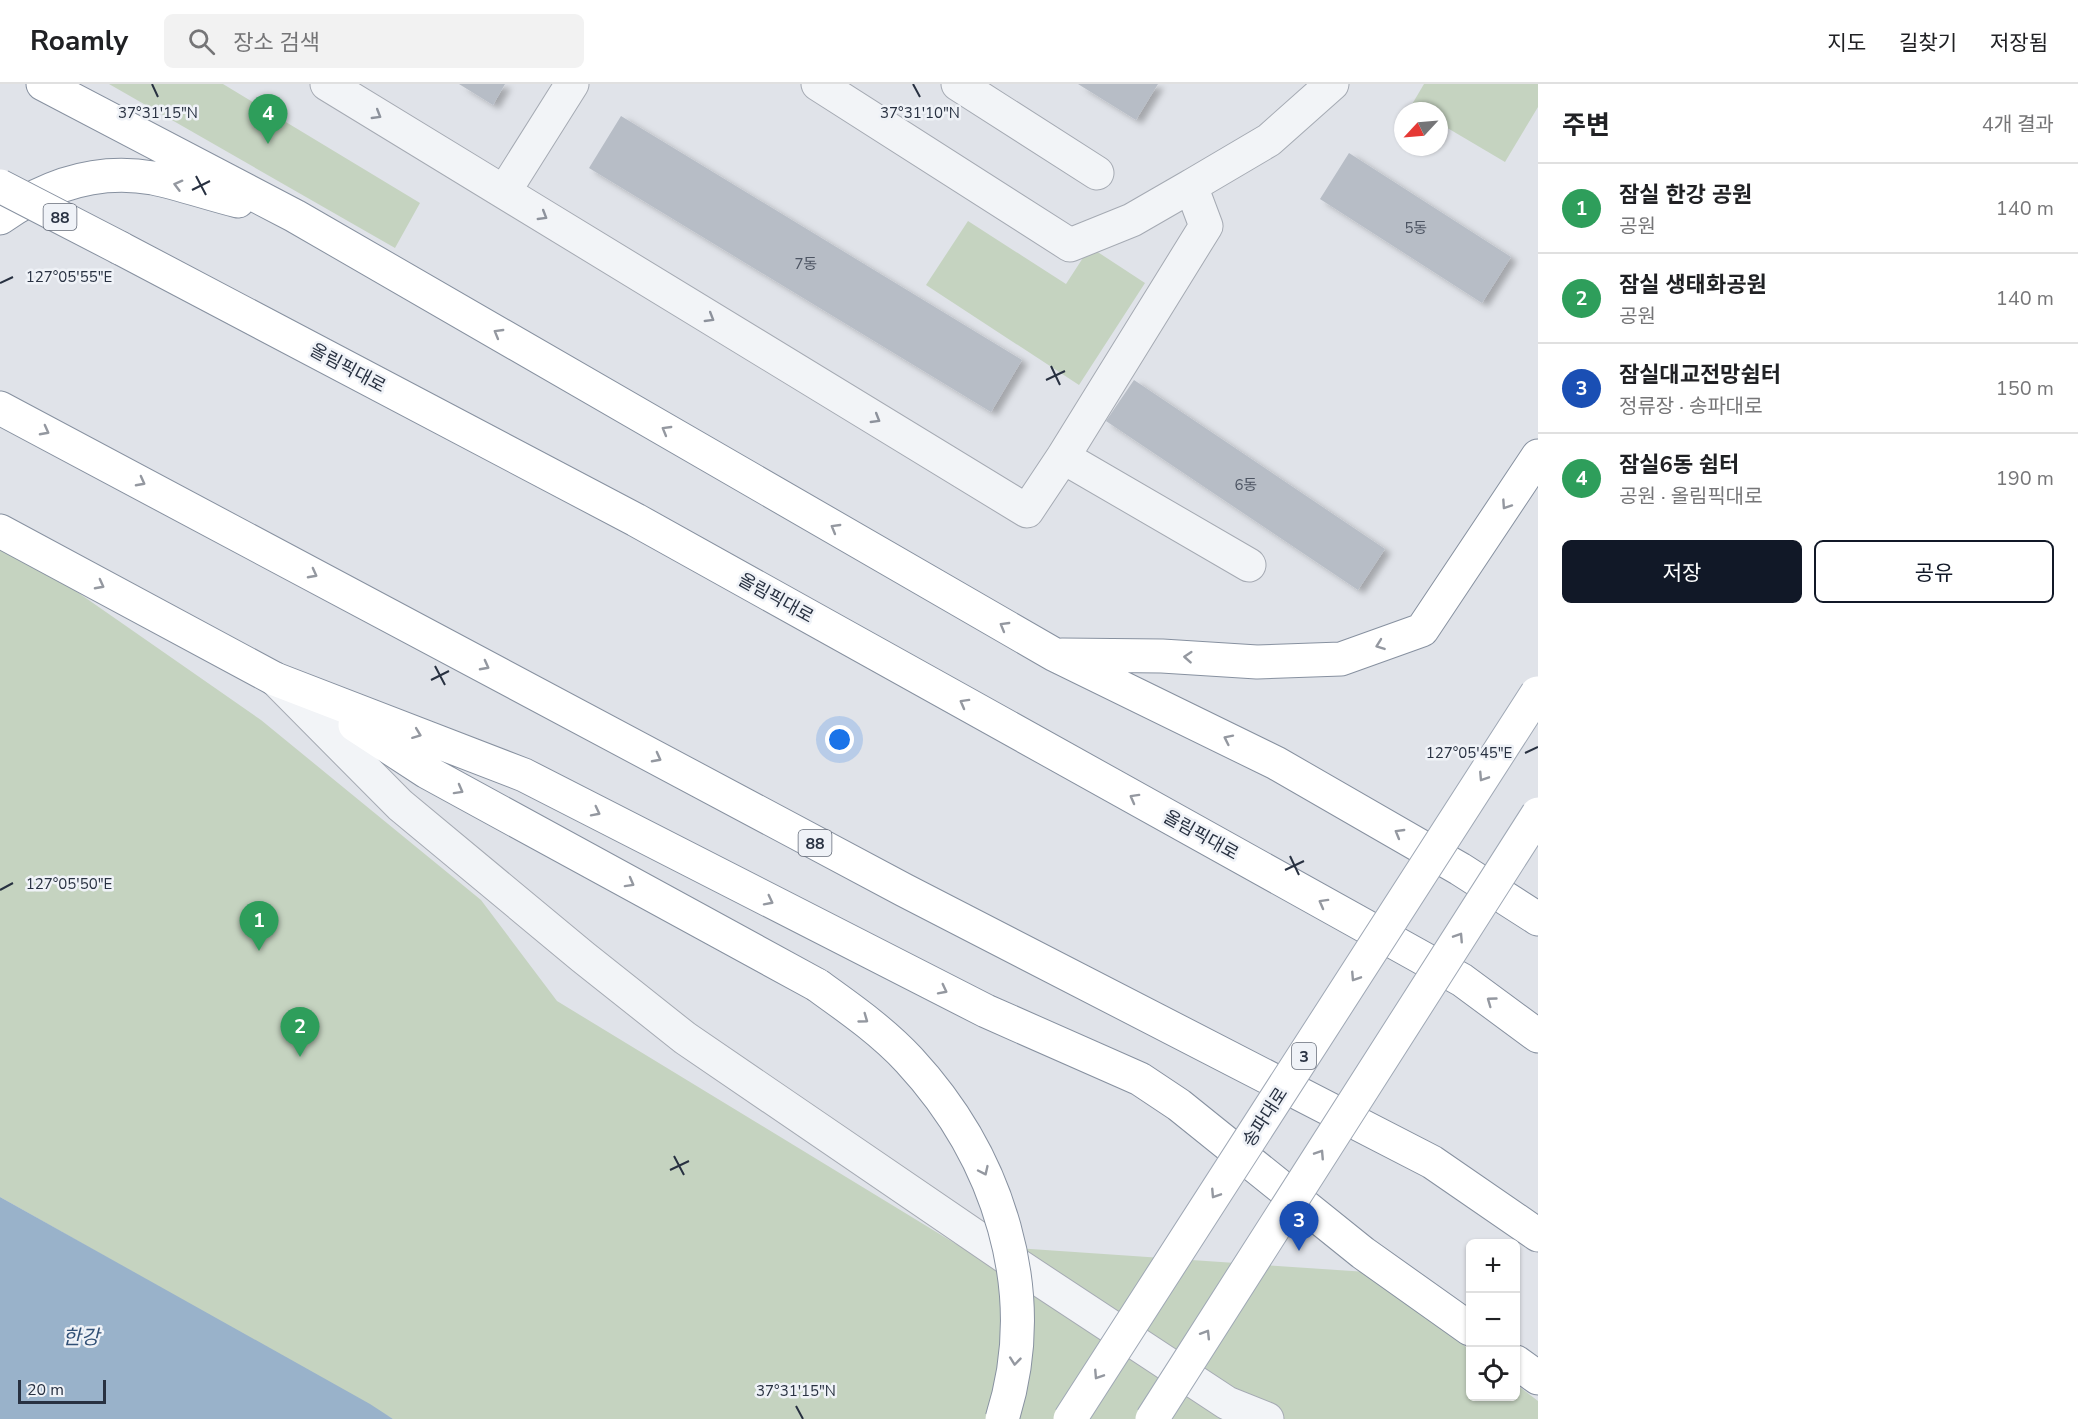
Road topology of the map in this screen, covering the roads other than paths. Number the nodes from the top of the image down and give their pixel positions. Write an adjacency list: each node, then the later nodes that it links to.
1 (43, 84): 11 (main road)
2 (327, 84): 10 (lane, one-way to 10)
3 (572, 84): 10 (lane)
4 (818, 84): 9 (lane)
5 (958, 84): 7 (lane)
6 (1332, 84): 9 (lane)
7 (1097, 173)
8 (0, 186): 25 (main road, 올림픽대로 / 88, one-way to 8, bridge)
9 (1191, 186): 15 (lane)
10 (504, 192): 15 (lane, one-way to 15)
11 (295, 216): 12 (main road, one-way to 12); 20 (main road, one-way to 11)
12 (0, 218)
13 (0, 408): 26 (main road, 88, one-way to 26)
14 (1538, 456): 20 (main road, one-way to 20)
15 (1064, 457): 19 (lane)
16 (0, 509): 18 (main road)
17 (0, 531): 18 (main road)
18 (48, 557): 21 (main road, one-way to 21)
19 (1249, 565)
20 (1055, 655): 24 (main road, one-way to 20)
21 (289, 685): 27 (main road, one-way to 27); 30 (main road, one-way to 30, bridge); 33 (lane)
22 (1537, 693): 31 (main road, 송파대로 / 3, one-way to 31, bridge)
23 (1538, 814): 32 (main road, one-way to 23, bridge)
24 (1538, 919)
25 (1538, 1036)
26 (1538, 1234)
27 (1466, 1326)
28 (1520, 1365): 29 (main road)
29 (1538, 1378)
30 (1002, 1419)
31 (1070, 1419)
32 (1152, 1419)
33 (1267, 1419)

